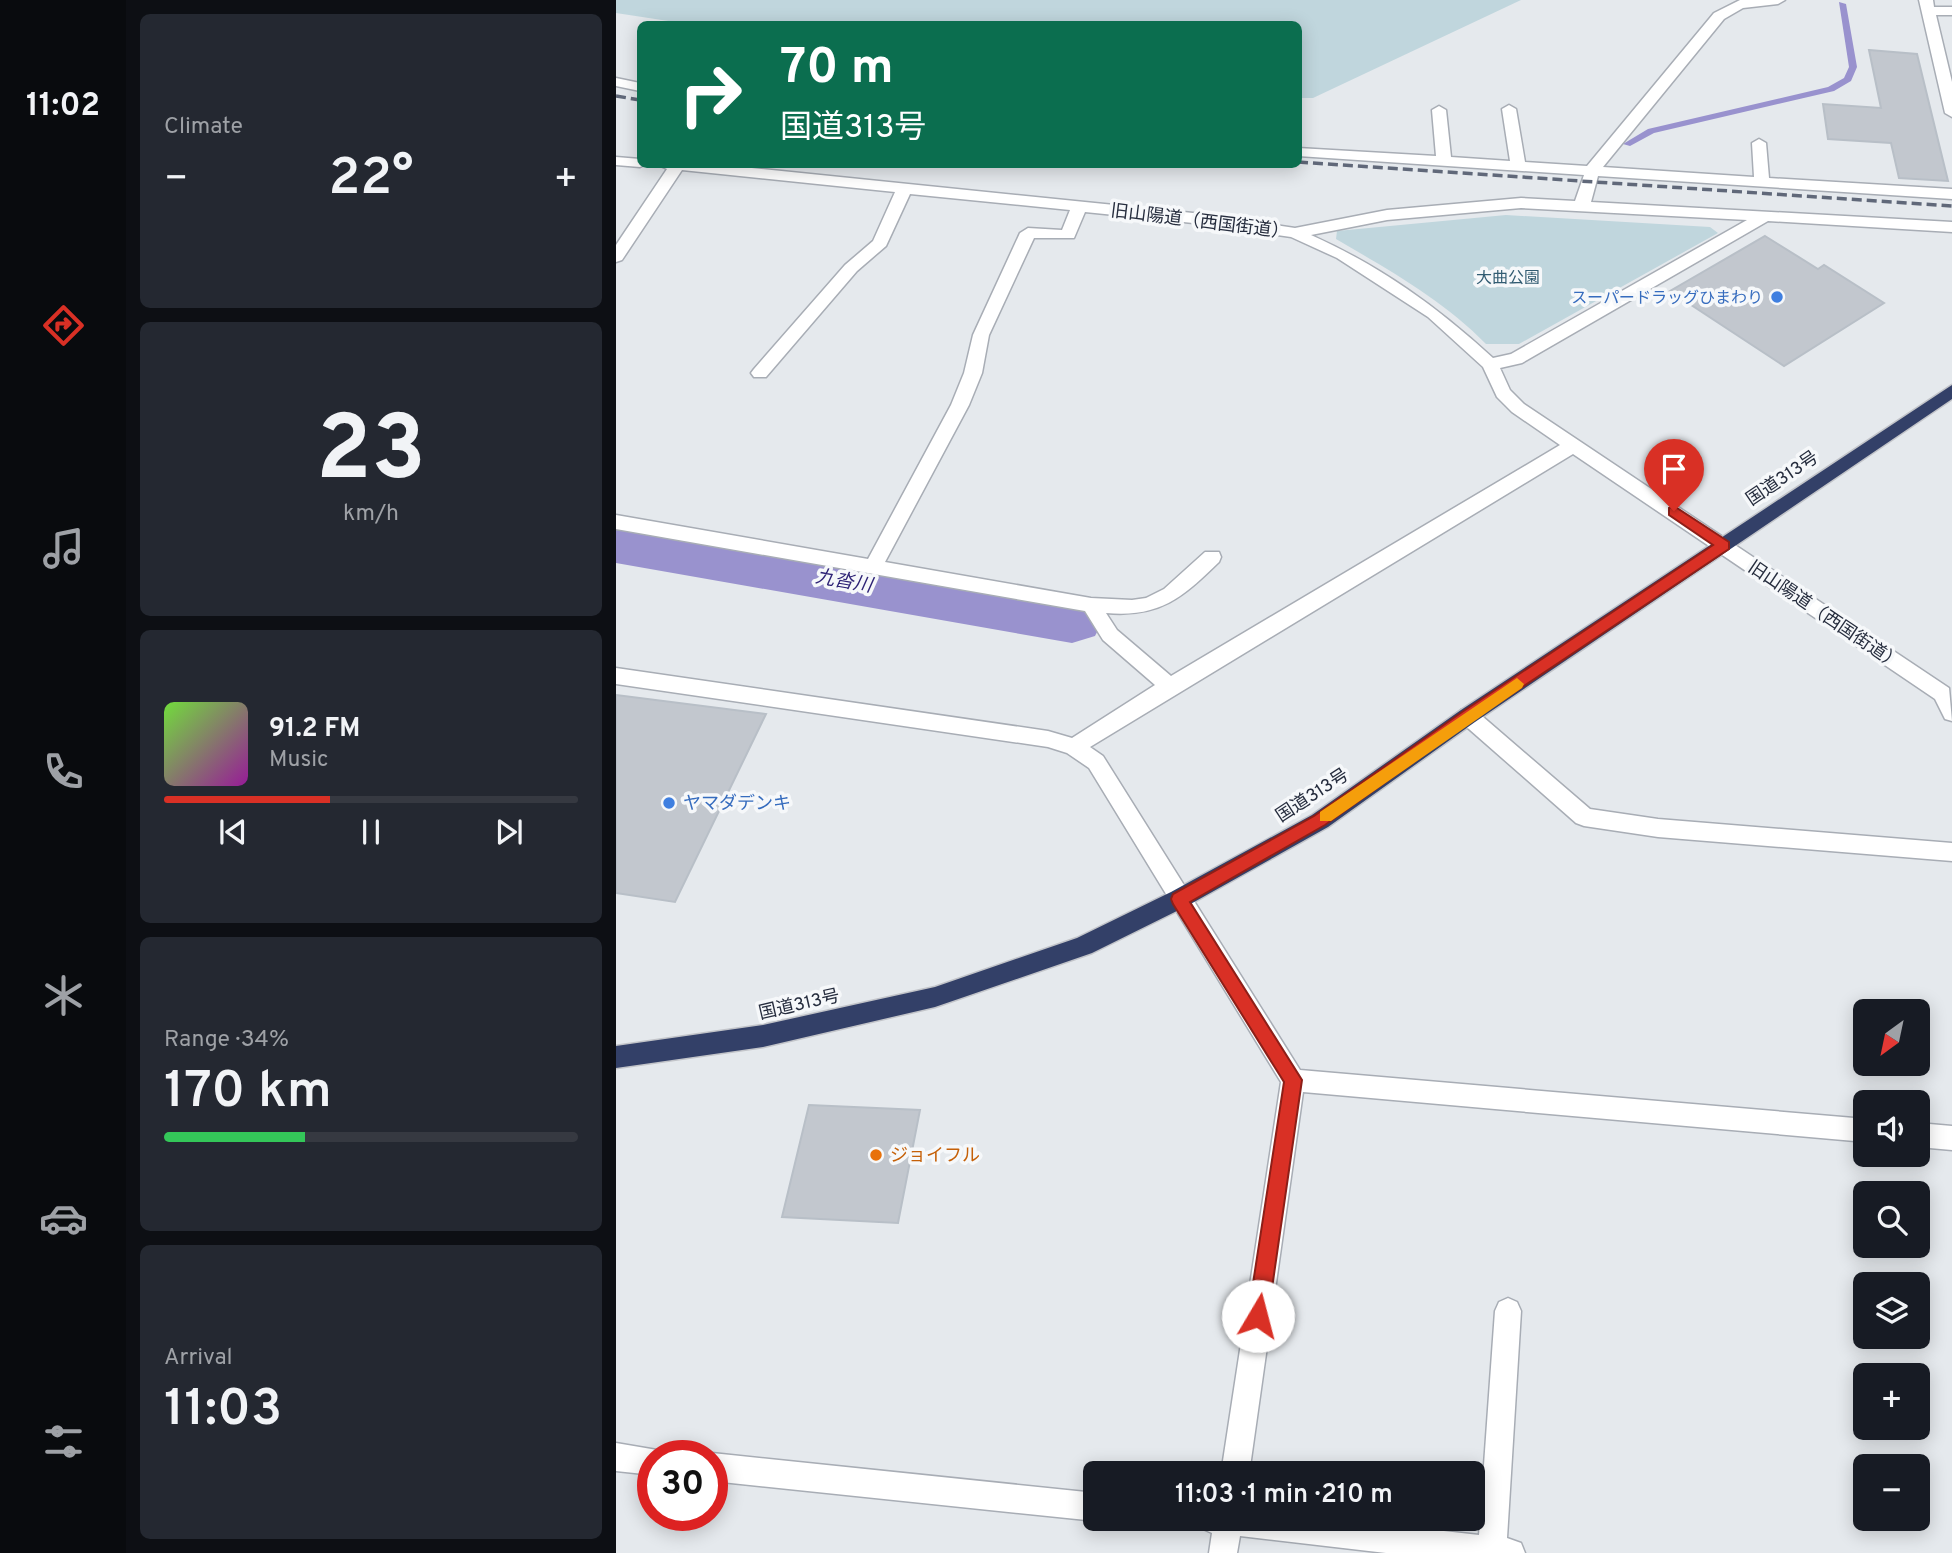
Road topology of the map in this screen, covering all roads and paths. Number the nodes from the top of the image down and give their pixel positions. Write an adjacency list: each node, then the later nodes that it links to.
1 (1778, 0): 17 (street)
2 (1927, 5): 3 (street); 8 (street)
3 (1952, 11)
4 (616, 82): 5 (street)
5 (637, 86)
6 (1509, 109): 14 (street)
7 (1440, 110): 12 (street)
8 (1952, 113)
9 (1759, 144): 18 (street)
10 (1302, 152): 12 (street)
11 (616, 161): 13 (street)
12 (1444, 161): 14 (street)
13 (637, 163)
14 (1518, 166): 17 (street)
15 (668, 168): 26 (street)
16 (699, 168): 19 (street, 旧山陽道（西国街道）)
17 (1593, 169): 18 (street); 21 (street)
18 (1762, 181): 20 (street)
19 (904, 189): 22 (street, 旧山陽道（西国街道）); 28 (street)
20 (1952, 194)
21 (1582, 205): 23 (street); 25 (street)
22 (1079, 206): 25 (street, 旧山陽道（西国街道）); 34 (street)
23 (1764, 217): 24 (street); 27 (street)
24 (1952, 227)
25 (1295, 233): 27 (street, 旧山陽道（西国街道）)
26 (616, 257)
27 (1490, 364): 30 (street, 旧山陽道（西国街道）)
28 (760, 373)
29 (1952, 391): 32 (highway, 国道313号)
30 (1574, 444): 32 (street, 旧山陽道（西国街道）); 37 (street)
31 (616, 522): 34 (street)
32 (1724, 545): 38 (street, 旧山陽道（西国街道）); 39 (highway, 国道313号)
33 (1212, 557): 35 (street)
34 (873, 567): 35 (street)
35 (1091, 605): 37 (street)
36 (616, 676): 40 (street)
37 (1170, 686): 40 (street)
38 (1952, 713)
39 (1468, 716): 41 (street); 42 (highway, 国道313号)
40 (1074, 747): 42 (street)
41 (1952, 852)
42 (1179, 899): 43 (highway, 国道313号); 44 (street)
43 (620, 1060)
44 (1293, 1080): 45 (street); 51 (street)
45 (1853, 1130)
46 (1930, 1136): 47 (street)
47 (1952, 1138)
48 (1508, 1311): 56 (street)
49 (616, 1457): 50 (street)
50 (637, 1459)
51 (1237, 1461)
52 (728, 1469): 53 (street)
53 (1083, 1506)
54 (1223, 1531): 57 (street)
55 (1319, 1531): 56 (street)
56 (1502, 1552)
57 (1223, 1553)

